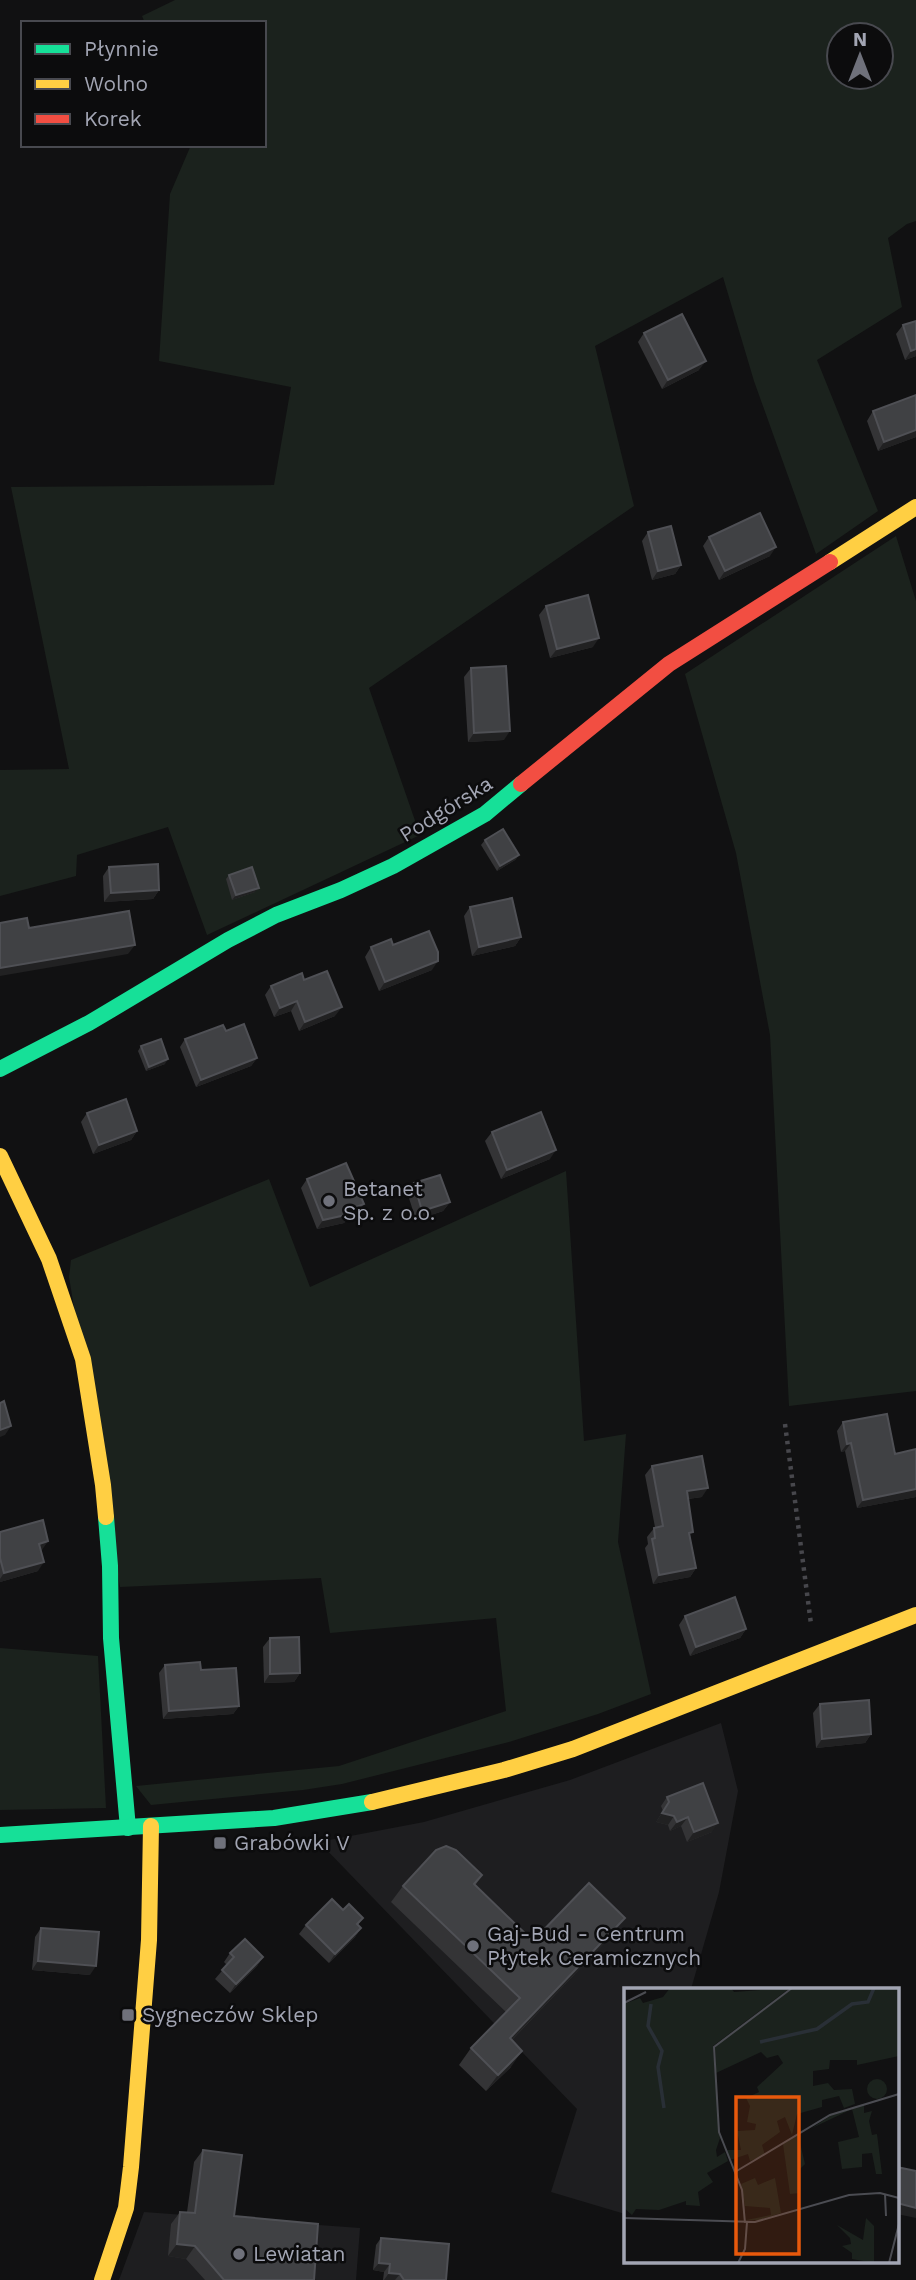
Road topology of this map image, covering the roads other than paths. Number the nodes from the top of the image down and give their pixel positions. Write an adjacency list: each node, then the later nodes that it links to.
1 (916, 507): 2 (street, Podgórska)
2 (0, 1069)
3 (0, 1156): 6 (street)
4 (916, 1615): 5 (street)
5 (151, 1826): 6 (street); 8 (street)
6 (128, 1828): 7 (street)
7 (0, 1835)
8 (102, 2280)

